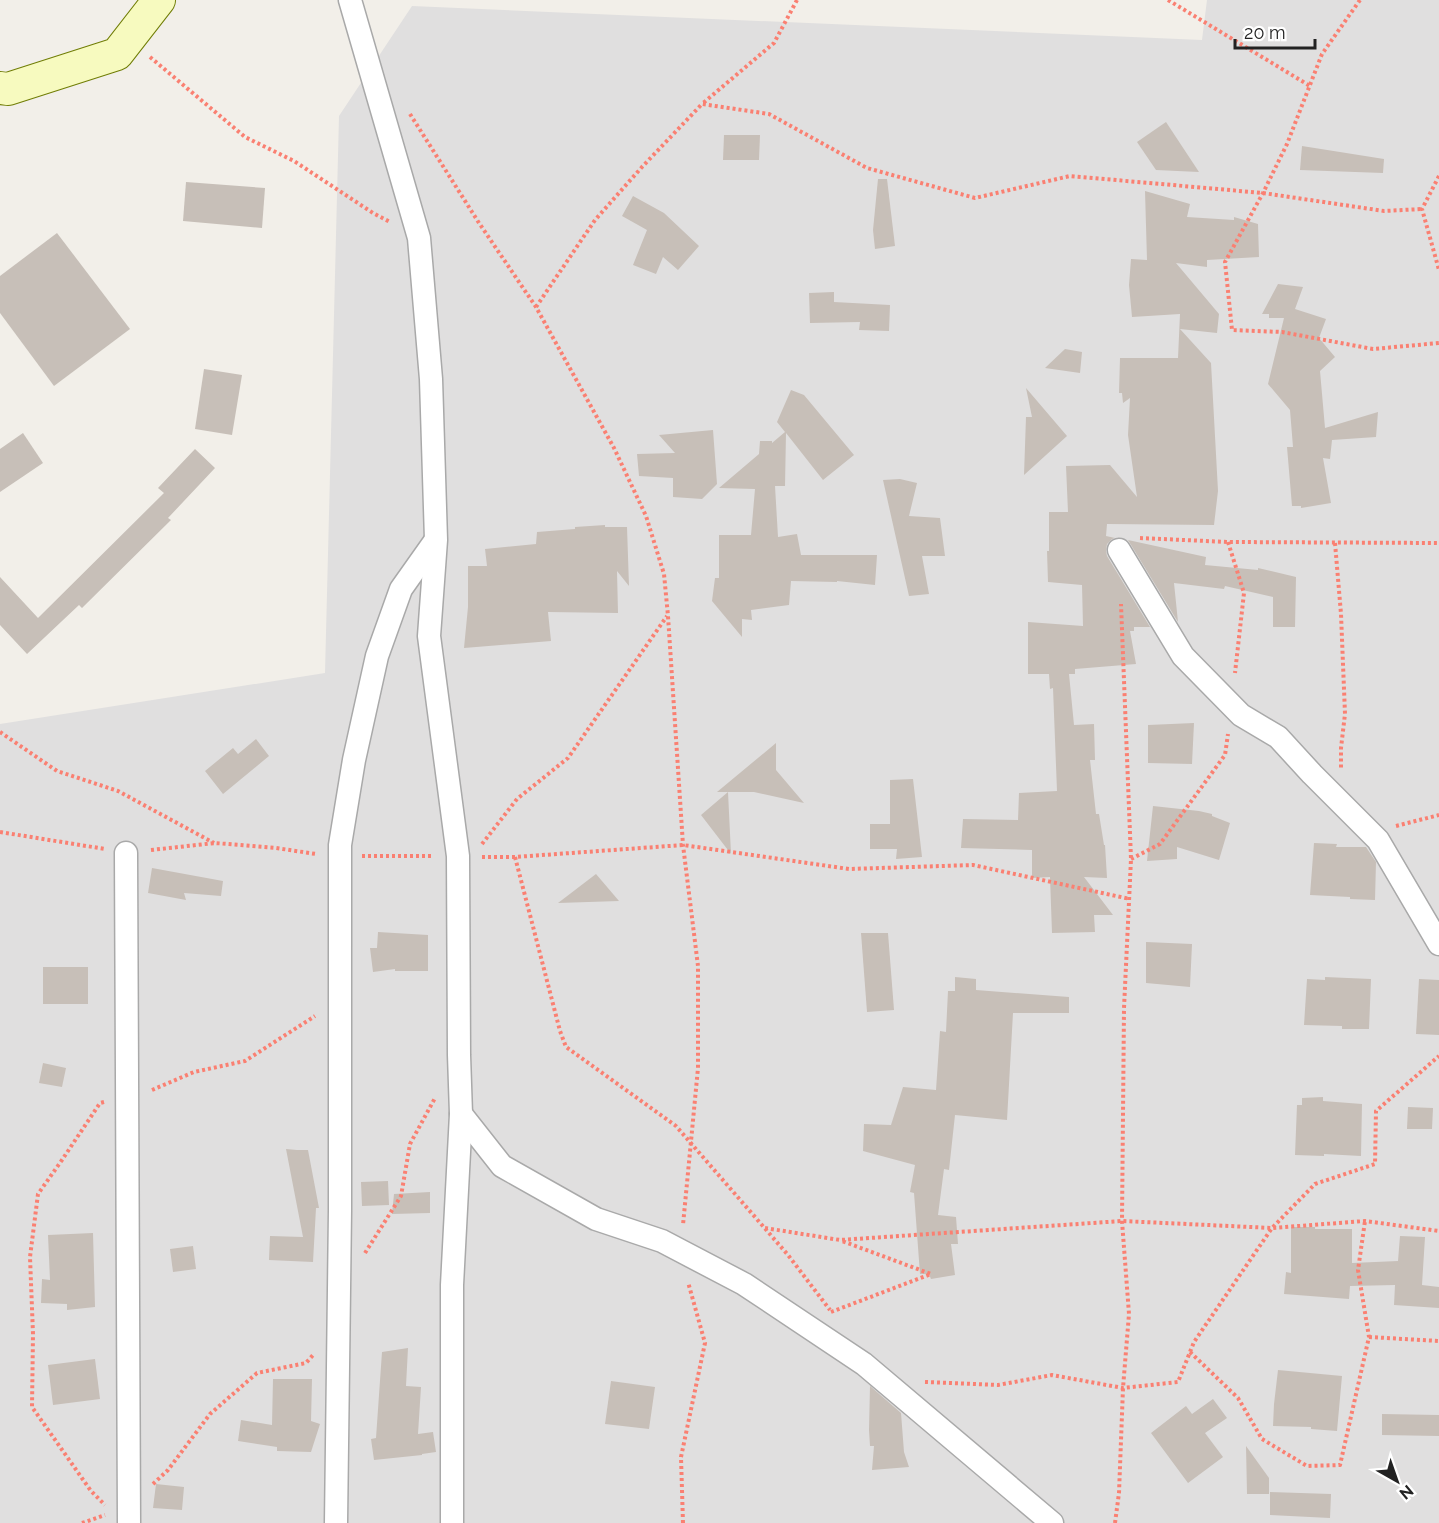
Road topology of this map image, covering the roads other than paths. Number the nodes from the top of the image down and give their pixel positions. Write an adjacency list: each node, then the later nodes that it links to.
1 (159, 0): 3 (street)
2 (350, 0): 4 (street)
3 (0, 88)
4 (436, 540): 8 (street); 10 (street)
5 (1119, 550): 7 (street)
6 (126, 853): 9 (street)
7 (1439, 944)
8 (460, 1114): 11 (street); 12 (street)
9 (129, 1515)
10 (336, 1523)
11 (452, 1523)
12 (1052, 1523)

